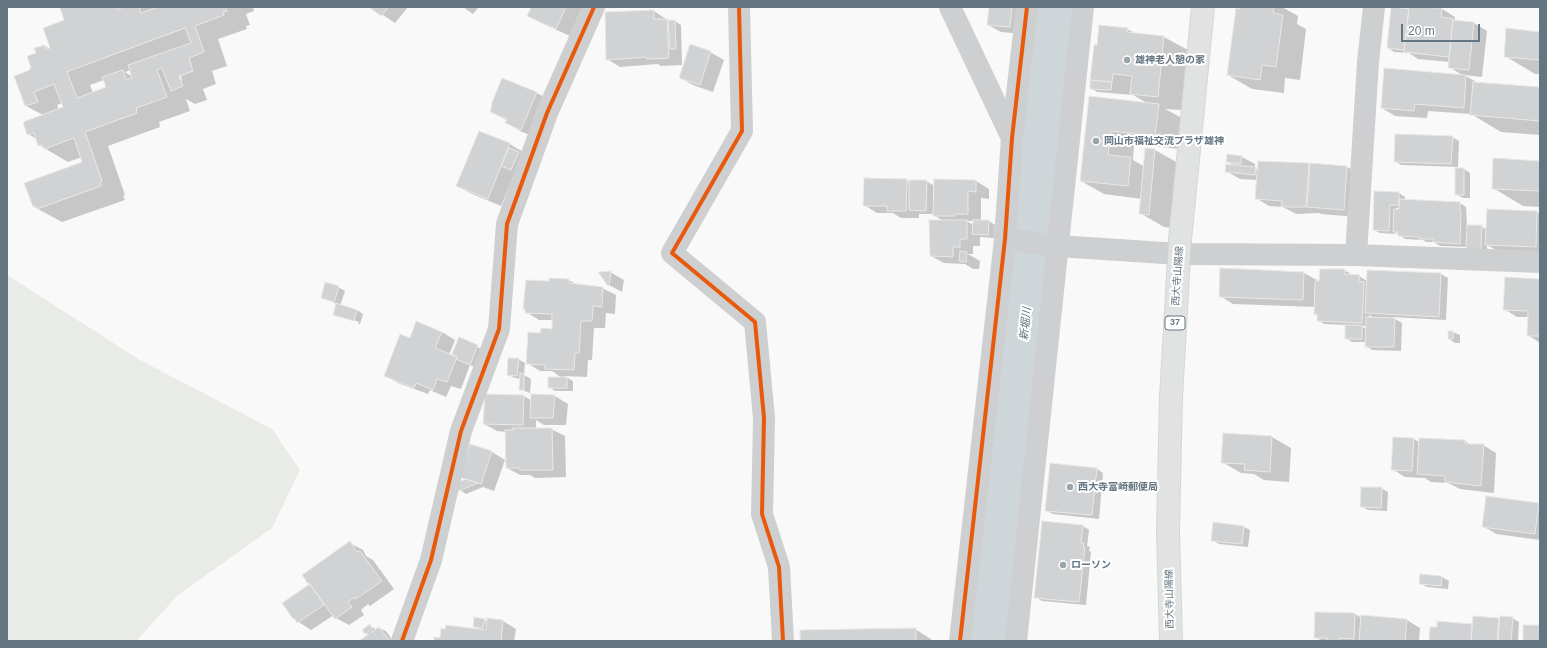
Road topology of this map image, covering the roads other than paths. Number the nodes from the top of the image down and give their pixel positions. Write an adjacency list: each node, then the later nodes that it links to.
1 (594, 7): 14 (street)
2 (739, 7): 15 (street)
3 (950, 7): 8 (street)
4 (1027, 7): 8 (street)
5 (1083, 7): 10 (street)
6 (1203, 7): 11 (main road, 西大寺山陽線 / 37)
7 (1374, 7): 12 (street)
8 (1012, 138): 9 (street)
9 (1009, 240): 10 (street); 16 (street)
10 (1054, 245): 11 (street); 17 (street)
11 (1179, 254): 12 (street); 18 (main road, 西大寺山陽線 / 37)
12 (1356, 255): 13 (street)
13 (1540, 262)
14 (402, 641)
15 (783, 641)
16 (960, 641)
17 (1016, 641)
18 (1171, 641)

